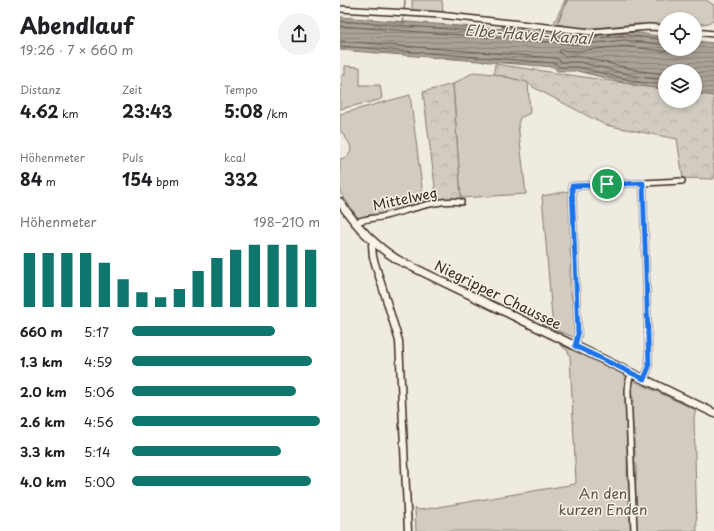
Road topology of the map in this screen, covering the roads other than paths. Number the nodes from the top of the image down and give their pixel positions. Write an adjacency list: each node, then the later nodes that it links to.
1 (340, 9): 2 (street)
2 (658, 28)
3 (702, 33): 4 (street)
4 (714, 34)
5 (682, 181): 6 (street)
6 (643, 183): 11 (street); 13 (street)
7 (340, 202): 9 (main road, Niegripper Chaussee)
8 (461, 202): 9 (street, Mittelweg)
9 (355, 223): 10 (main road, Niegripper Chaussee)
10 (373, 242): 11 (main road, Niegripper Chaussee); 15 (street)
11 (575, 346): 12 (main road, Niegripper Chaussee)
12 (632, 373): 13 (main road, Niegripper Chaussee); 16 (street)
13 (644, 379): 14 (main road, Niegripper Chaussee)
14 (714, 413)
15 (408, 531)
16 (634, 531)

